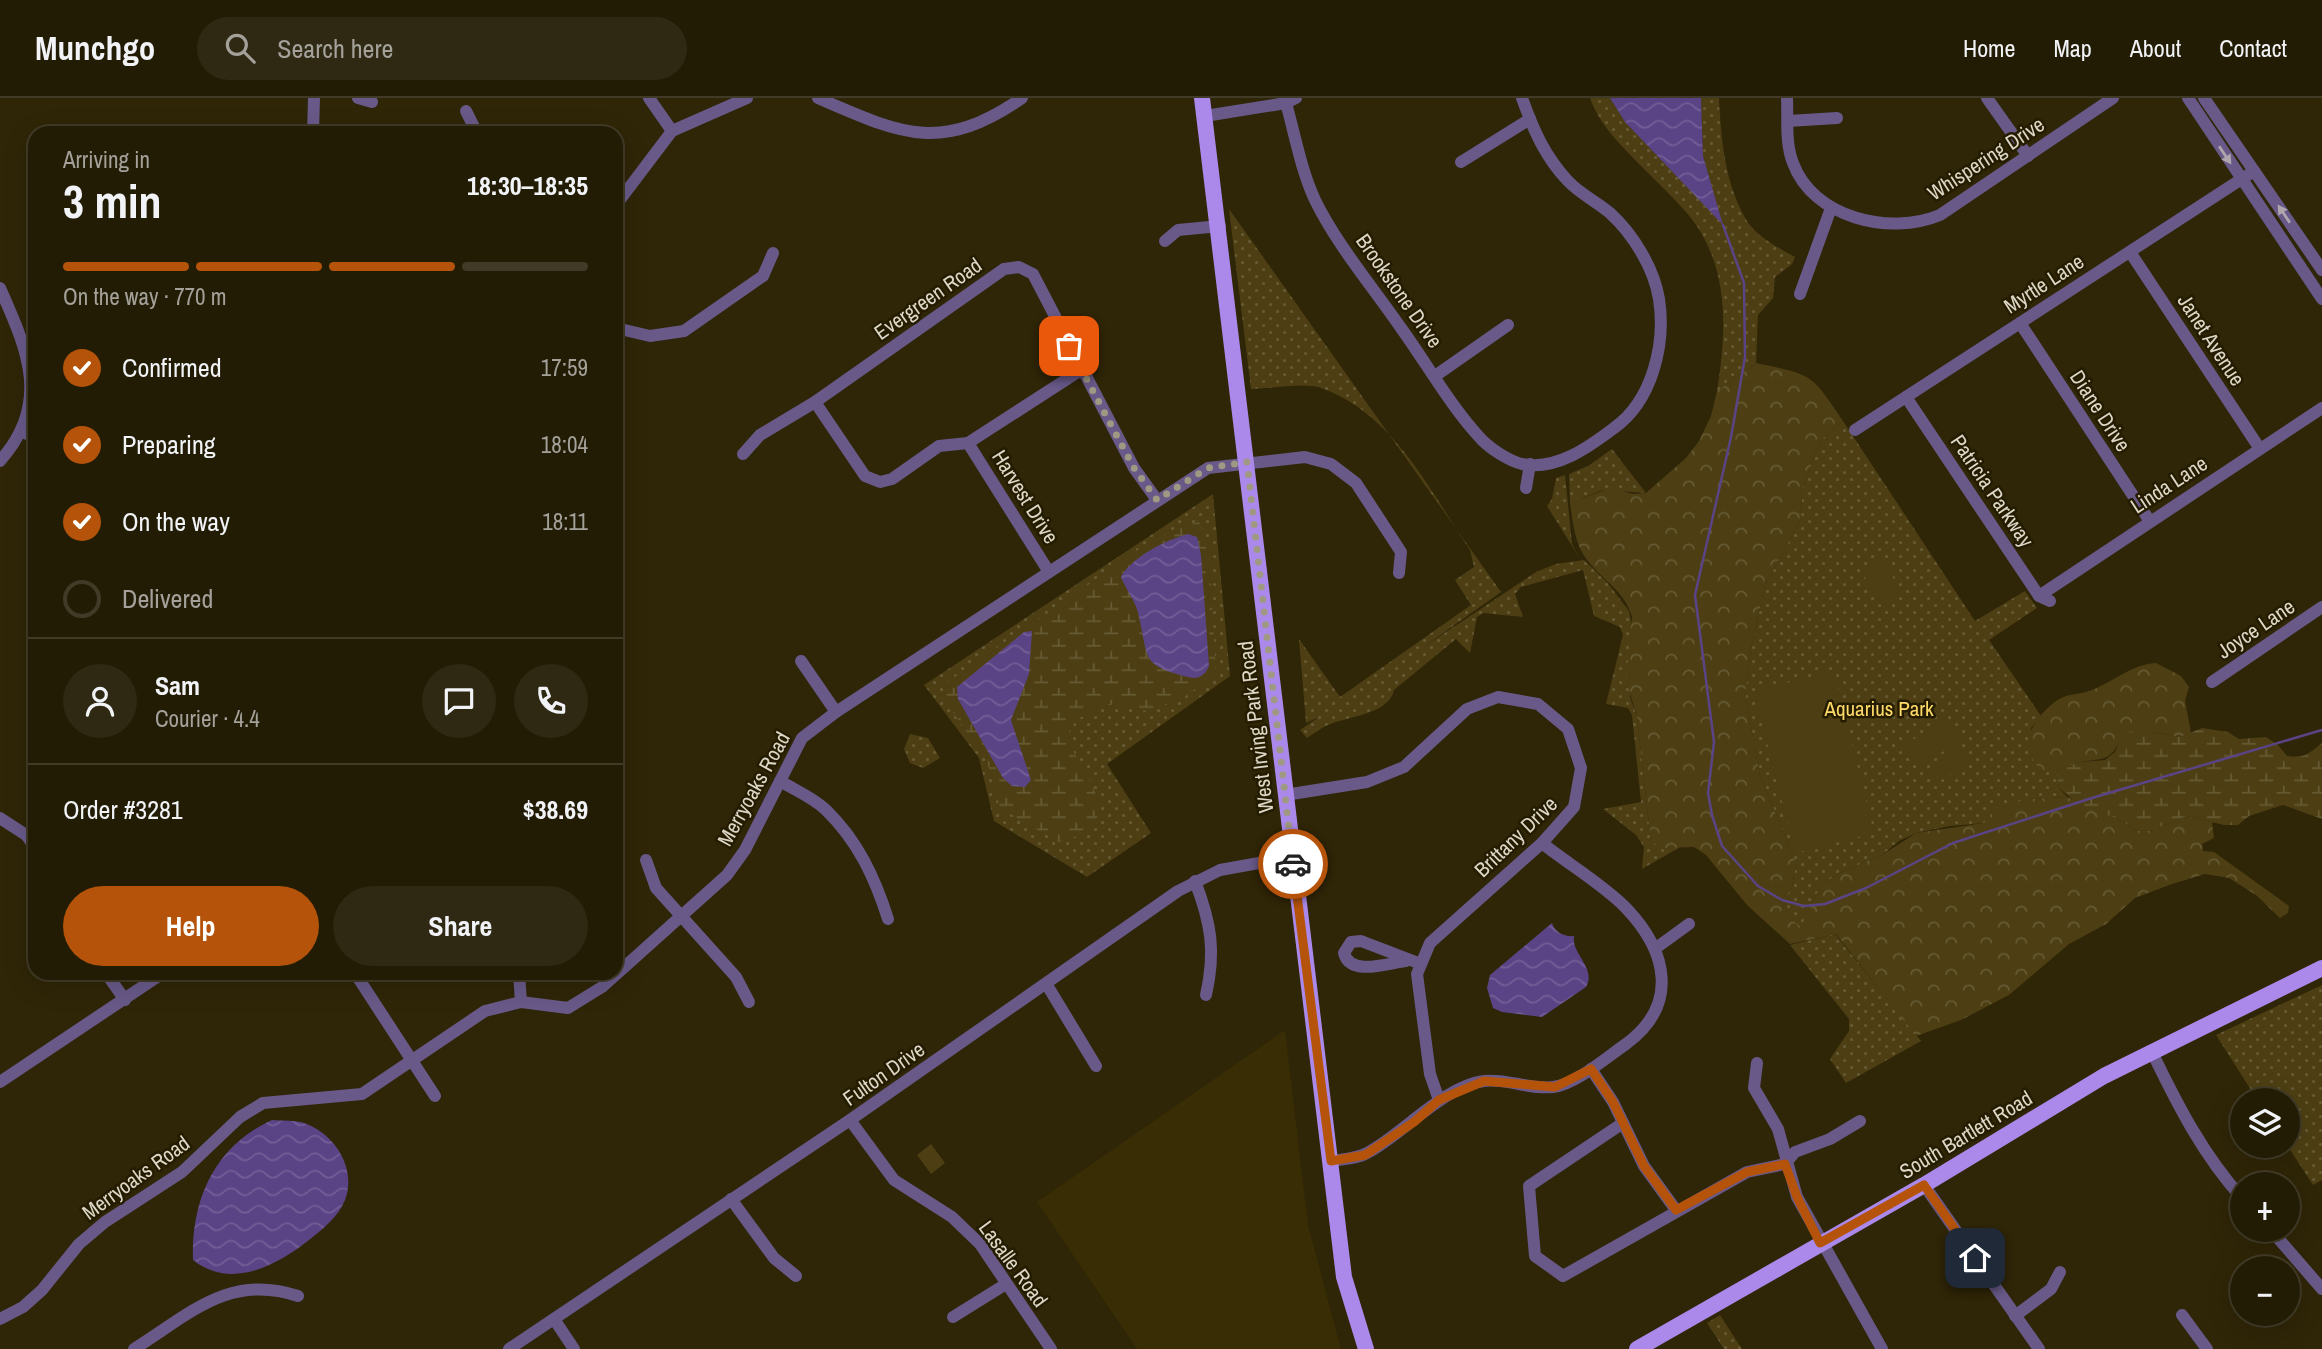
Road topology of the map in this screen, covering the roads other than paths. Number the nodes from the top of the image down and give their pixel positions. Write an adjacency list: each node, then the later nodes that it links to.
1 (314, 98): 21 (street)
2 (358, 98): 15 (street)
3 (649, 98): 23 (street)
4 (747, 98): 23 (street)
5 (818, 98): 6 (street)
6 (1021, 98)
7 (1202, 98): 17 (main road, West Irving Park Road)
8 (1522, 98): 19 (street)
9 (1787, 98): 20 (street, Whispering Drive)
10 (1987, 98): 24 (street)
11 (2113, 98): 24 (street, Whispering Drive)
12 (2188, 98): 27 (street, one-way to 27)
13 (2204, 98): 26 (street)
14 (1291, 101): 17 (street); 44 (street, Brookstone Drive)
15 (372, 102)
16 (466, 111): 22 (street)
17 (1205, 116): 30 (main road, West Irving Park Road)
18 (1837, 118): 20 (street)
19 (1530, 119): 25 (street); 57 (street)
20 (1788, 121): 29 (street, Whispering Drive)
21 (313, 126)
22 (474, 126)
23 (672, 131): 28 (street)
24 (2028, 156): 29 (street, Whispering Drive)
25 (1461, 162)
26 (2254, 171): 27 (street, Myrtle Lane); 34 (street, one-way to 26)
27 (2241, 179): 32 (street, Myrtle Lane); 35 (street)
28 (623, 196)
29 (1831, 208): 37 (street)
30 (1220, 226): 31 (street); 56 (main road, West Irving Park Road)
31 (1165, 241)
32 (2130, 252): 39 (street, Myrtle Lane); 53 (street, Janet Avenue)
33 (773, 253): 41 (street)
34 (2322, 270)
35 (2318, 284): 38 (street)
36 (0, 288): 42 (street)
37 (1800, 294)
38 (2322, 299)
39 (2020, 323): 45 (street, Myrtle Lane); 60 (street, Diane Drive)
40 (1508, 325): 44 (street)
41 (623, 330)
42 (28, 358)
43 (1081, 370): 47 (street, Evergreen Road); 52 (street); 59 (street, Evergreen Road)
44 (1435, 376): 57 (street, Brookstone Drive)
45 (1906, 397): 49 (street, Myrtle Lane); 63 (street, Patricia Parkway)
46 (28, 402): 50 (street)
47 (815, 402): 52 (street); 54 (street, Evergreen Road)
48 (2322, 408): 53 (street, Linda Lane)
49 (1855, 429)
50 (20, 431): 51 (street); 55 (street)
51 (28, 435)
52 (968, 443): 61 (street, Harvest Drive)
53 (2260, 449): 60 (street, Linda Lane)
54 (743, 454)
55 (0, 461)
56 (1247, 462): 59 (street, Merryoaks Road); 62 (street, Merryoaks Road); 69 (main road, West Irving Park Road)
57 (1530, 464): 58 (street)
58 (1526, 488)
59 (1157, 500): 61 (street, Merryoaks Road)
60 (2149, 520): 63 (street, Linda Lane)
61 (1049, 572): 67 (street, Merryoaks Road)
62 (1399, 573)
63 (2045, 598)
64 (2322, 607): 66 (street, Joyce Lane)
65 (801, 661): 67 (street)
66 (2212, 682)
67 (836, 712): 68 (street, Merryoaks Road)
68 (780, 781): 76 (street, Merryoaks Road); 77 (street)
69 (1285, 795): 72 (street, Brittany Drive); 73 (main road, West Irving Park Road)
70 (0, 818): 71 (street)
71 (28, 838)
72 (1542, 843): 79 (street); 81 (street, Brittany Drive)
73 (1292, 857): 75 (street, Fulton Drive); 105 (main road, West Irving Park Road)
74 (646, 860): 76 (street)
75 (1195, 881): 89 (street, Fulton Drive); 90 (street)
76 (681, 918): 83 (street, Merryoaks Road); 93 (street)
77 (888, 919)
78 (1689, 924): 79 (street)
79 (1656, 948): 98 (street)
80 (1406, 961): 81 (street)
81 (1421, 964): 101 (street)
82 (2322, 968): 94 (main road, South Bartlett Road)
83 (623, 969)
84 (111, 980): 91 (street)
85 (153, 980): 91 (street)
86 (360, 980): 95 (street)
87 (519, 980): 92 (street)
88 (610, 980): 92 (street, Merryoaks Road)
89 (1047, 985): 97 (street); 102 (street, Fulton Drive)
90 (1206, 995)
91 (125, 1000): 99 (street)
92 (521, 1002): 95 (street, Merryoaks Road)
93 (749, 1002)
94 (2152, 1052): 107 (main road, South Bartlett Road); 108 (street)
95 (410, 1058): 100 (street); 121 (street, Merryoaks Road)
96 (1757, 1063): 106 (street)
97 (1096, 1066)
98 (1591, 1069): 101 (street); 104 (street)
99 (0, 1082)
100 (435, 1096)
101 (1439, 1100): 105 (street)
102 (850, 1120): 109 (street, Fulton Drive); 116 (street, Lasalle Road)
103 (1860, 1121): 106 (street)
104 (1623, 1123): 110 (street); 110 (street)
105 (1331, 1161): 127 (main road, West Irving Park Road)
106 (1785, 1164): 110 (street); 112 (street)
107 (1924, 1185): 112 (main road, South Bartlett Road); 119 (street)
108 (2230, 1185)
109 (731, 1199): 114 (street); 122 (street, Fulton Drive)
110 (1676, 1210)
111 (2283, 1242): 115 (street)
112 (1820, 1243): 128 (main road, South Bartlett Road); 129 (street)
113 (2060, 1272): 119 (street)
114 (796, 1276)
115 (2320, 1280)
116 (1006, 1284): 120 (street); 126 (street, Lasalle Road)
117 (298, 1296): 123 (street)
118 (2182, 1315): 131 (street)
119 (2015, 1316): 130 (street)
120 (953, 1317)
121 (0, 1319)
122 (554, 1319): 124 (street, Fulton Drive); 125 (street)
123 (134, 1349)
124 (509, 1349)
125 (574, 1349)
126 (1051, 1349)
127 (1366, 1349)
128 (1637, 1349)
129 (1882, 1349)
130 (2039, 1349)
131 (2207, 1349)

